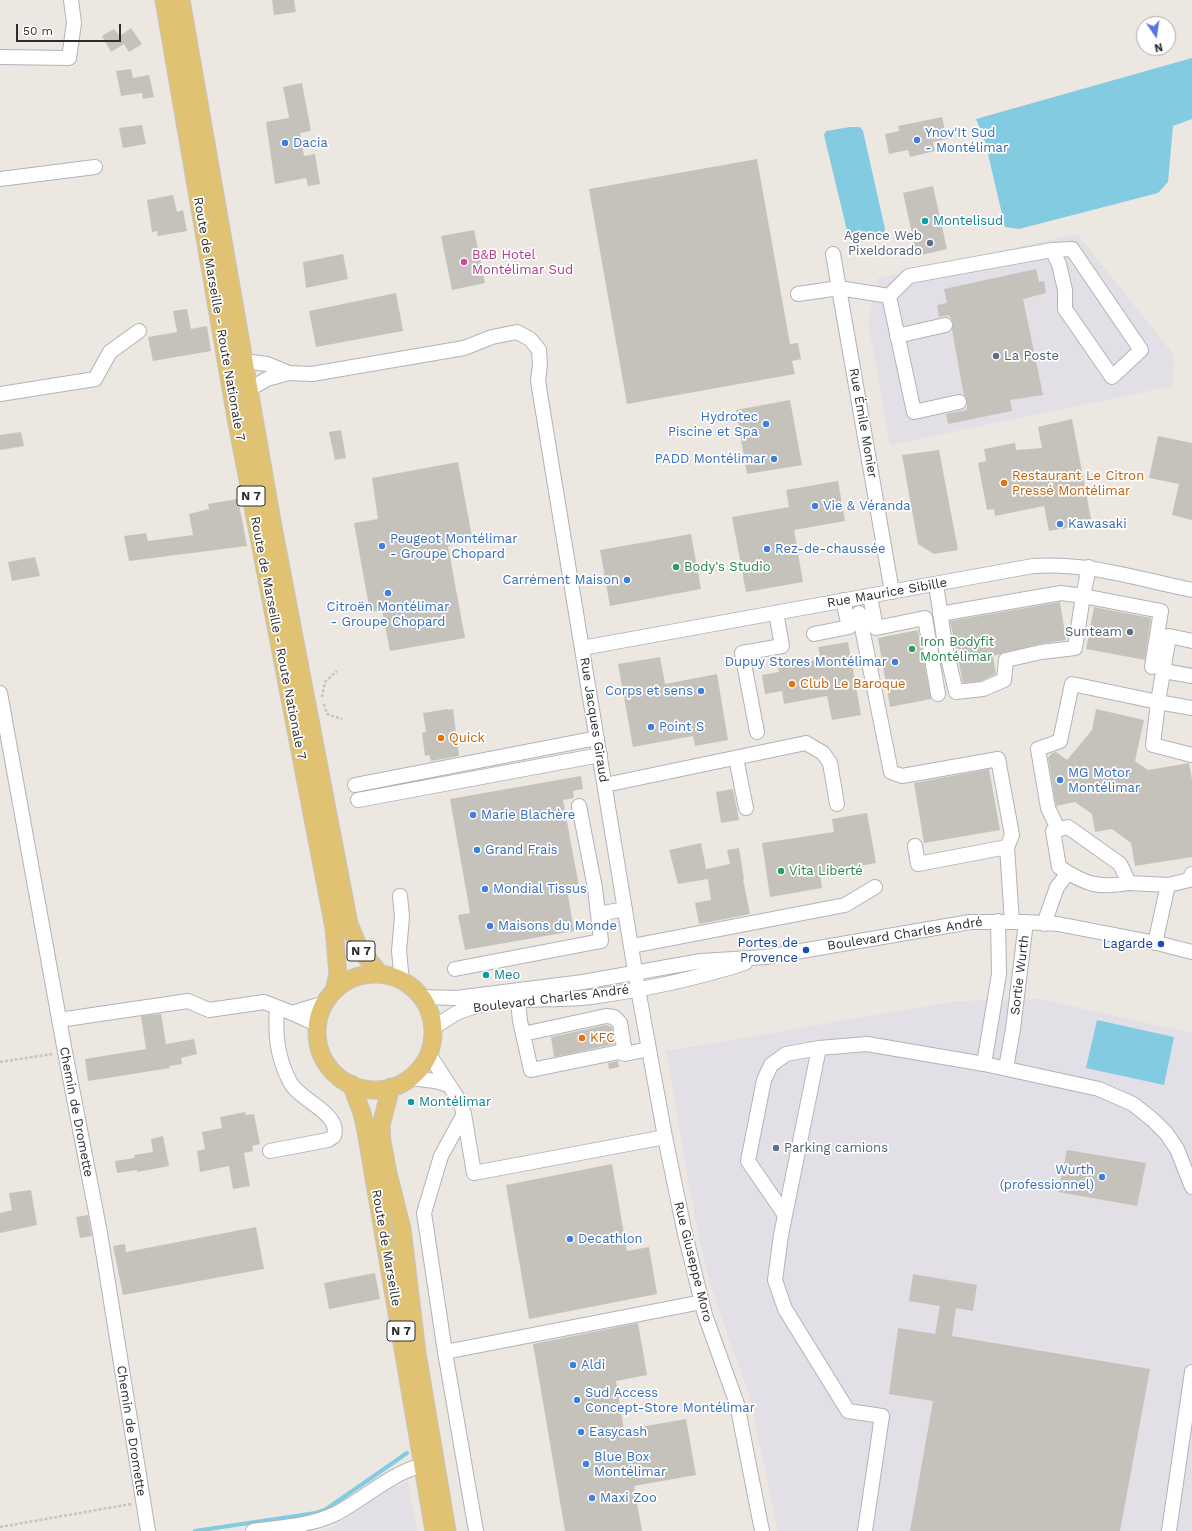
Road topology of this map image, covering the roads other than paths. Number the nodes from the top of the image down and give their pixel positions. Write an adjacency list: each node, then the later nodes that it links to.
1 (71, 0): 4 (street)
2 (164, 0): 72 (main road, Route de Marseille - Route Nationale 7 / N 7)
3 (181, 0): 15 (main road, Route de Marseille - Route Nationale 7 / N 7)
4 (0, 57)
5 (95, 167): 6 (street)
6 (0, 179)
7 (1052, 250): 7 (street); 11 (street)
8 (833, 254): 9 (street, Rue Émile Monier)
9 (839, 288): 10 (street); 11 (street); 23 (street, Rue Émile Monier)
10 (798, 294)
11 (889, 296): 14 (street)
12 (945, 325): 14 (street)
13 (139, 331): 18 (street)
14 (897, 336): 19 (street)
15 (243, 361): 16 (street); 17 (main road, Route de Marseille - Route Nationale 7 / N 7)
16 (290, 373): 17 (street); 32 (street, Rue Jacques Giraud)
17 (248, 390): 69 (main road, Route de Marseille - Route Nationale 7 / N 7)
18 (0, 394)
19 (959, 402)
20 (1088, 568): 21 (street, Rue Maurice Sibille); 22 (street, Rue Maurice Sibille); 25 (street)
21 (936, 584): 23 (street, Rue Maurice Sibille); 29 (street)
22 (1192, 590)
23 (892, 592): 24 (street, Rue Maurice Sibille)
24 (870, 596): 26 (street, Rue Maurice Sibille); 36 (street)
25 (1083, 596): 29 (street); 29 (street); 33 (street)
26 (843, 600): 27 (street, Rue Maurice Sibille); 30 (street)
27 (776, 613): 32 (street, Rue Maurice Sibille); 39 (street)
28 (859, 613): 52 (street, Sortie Wurth)
29 (940, 614)
30 (814, 634)
31 (1192, 641): 33 (street)
32 (582, 648): 40 (street, Rue Jacques Giraud)
33 (1158, 669): 34 (street); 37 (street)
34 (1192, 676)
35 (0, 693): 77 (street, Chemin de Dromette)
36 (938, 694)
37 (1158, 702): 38 (street); 42 (street); 50 (street)
38 (1192, 708)
39 (757, 732)
40 (597, 738): 41 (street, Rue Jacques Giraud); 45 (street)
41 (600, 755): 44 (street, Rue Jacques Giraud); 46 (street)
42 (1192, 755)
43 (736, 758): 44 (street); 47 (street); 49 (street)
44 (605, 785): 59 (street, Rue Jacques Giraud)
45 (355, 786)
46 (358, 800)
47 (837, 804)
48 (579, 806): 60 (street)
49 (746, 808)
50 (1058, 829): 53 (street); 55 (street)
51 (915, 846): 52 (street)
52 (1007, 847): 62 (street, Sortie Wurth)
53 (1068, 873): 55 (street); 63 (street)
54 (1192, 874): 56 (street)
55 (1129, 883): 56 (street)
56 (1168, 885): 64 (street)
57 (875, 887): 65 (street)
58 (400, 896): 70 (street)
59 (625, 909): 60 (street); 65 (street, Rue Jacques Giraud)
60 (598, 914): 68 (street)
61 (998, 921): 62 (street, Boulevard Charles André); 67 (street, Boulevard Charles André); 85 (street)
62 (1019, 922): 63 (street, Boulevard Charles André); 86 (street, Sortie Wurth)
63 (1044, 924): 64 (street, Boulevard Charles André)
64 (1155, 943): 66 (street, Boulevard Charles André)
65 (632, 946): 71 (street, Rue Jacques Giraud)
66 (1190, 950)
67 (766, 957): 71 (street, Boulevard Charles André); 71 (street, Boulevard Charles André)
68 (455, 968)
69 (380, 974): 70 (main road); 72 (main road)
70 (402, 980): 73 (main road)
71 (637, 981): 73 (street, Boulevard Charles André); 74 (street, Boulevard Charles André); 82 (street, Rue Giuseppe Moro)
72 (329, 997): 76 (street); 78 (main road)
73 (421, 997): 79 (main road)
74 (518, 1001): 79 (street, Boulevard Charles André); 80 (street)
75 (277, 1007): 76 (street); 77 (street); 93 (street)
76 (292, 1013): 78 (street)
77 (59, 1020): 100 (street, Chemin de Dromette)
78 (318, 1025): 88 (main road)
79 (433, 1028): 84 (main road)
80 (523, 1034): 83 (street); 83 (street)
81 (819, 1048): 85 (street); 95 (street); 95 (street)
82 (649, 1049): 83 (street); 92 (street, Rue Giuseppe Moro)
83 (619, 1052)
84 (428, 1054): 87 (main road); 89 (street)
85 (984, 1064): 86 (street)
86 (1006, 1068): 94 (street)
87 (410, 1078): 89 (street); 90 (main road)
88 (351, 1084): 90 (main road); 99 (main road, Route de Marseille / N 7)
89 (449, 1085): 91 (street)
90 (391, 1087): 103 (main road, Route de Marseille / N 7)
91 (464, 1114): 92 (street); 97 (street)
92 (665, 1137): 96 (street, Rue Giuseppe Moro)
93 (270, 1151)
94 (1192, 1187)
95 (785, 1215): 106 (street)
96 (702, 1302): 97 (street); 105 (street, Rue Giuseppe Moro)
97 (445, 1352): 104 (street)
98 (1192, 1372): 107 (street)
99 (422, 1465): 101 (street); 102 (main road, Route de Marseille / N 7)
100 (148, 1531)
101 (253, 1531)
102 (434, 1531)
103 (447, 1531)
104 (476, 1531)
105 (762, 1531)
106 (865, 1531)
107 (1169, 1531)

